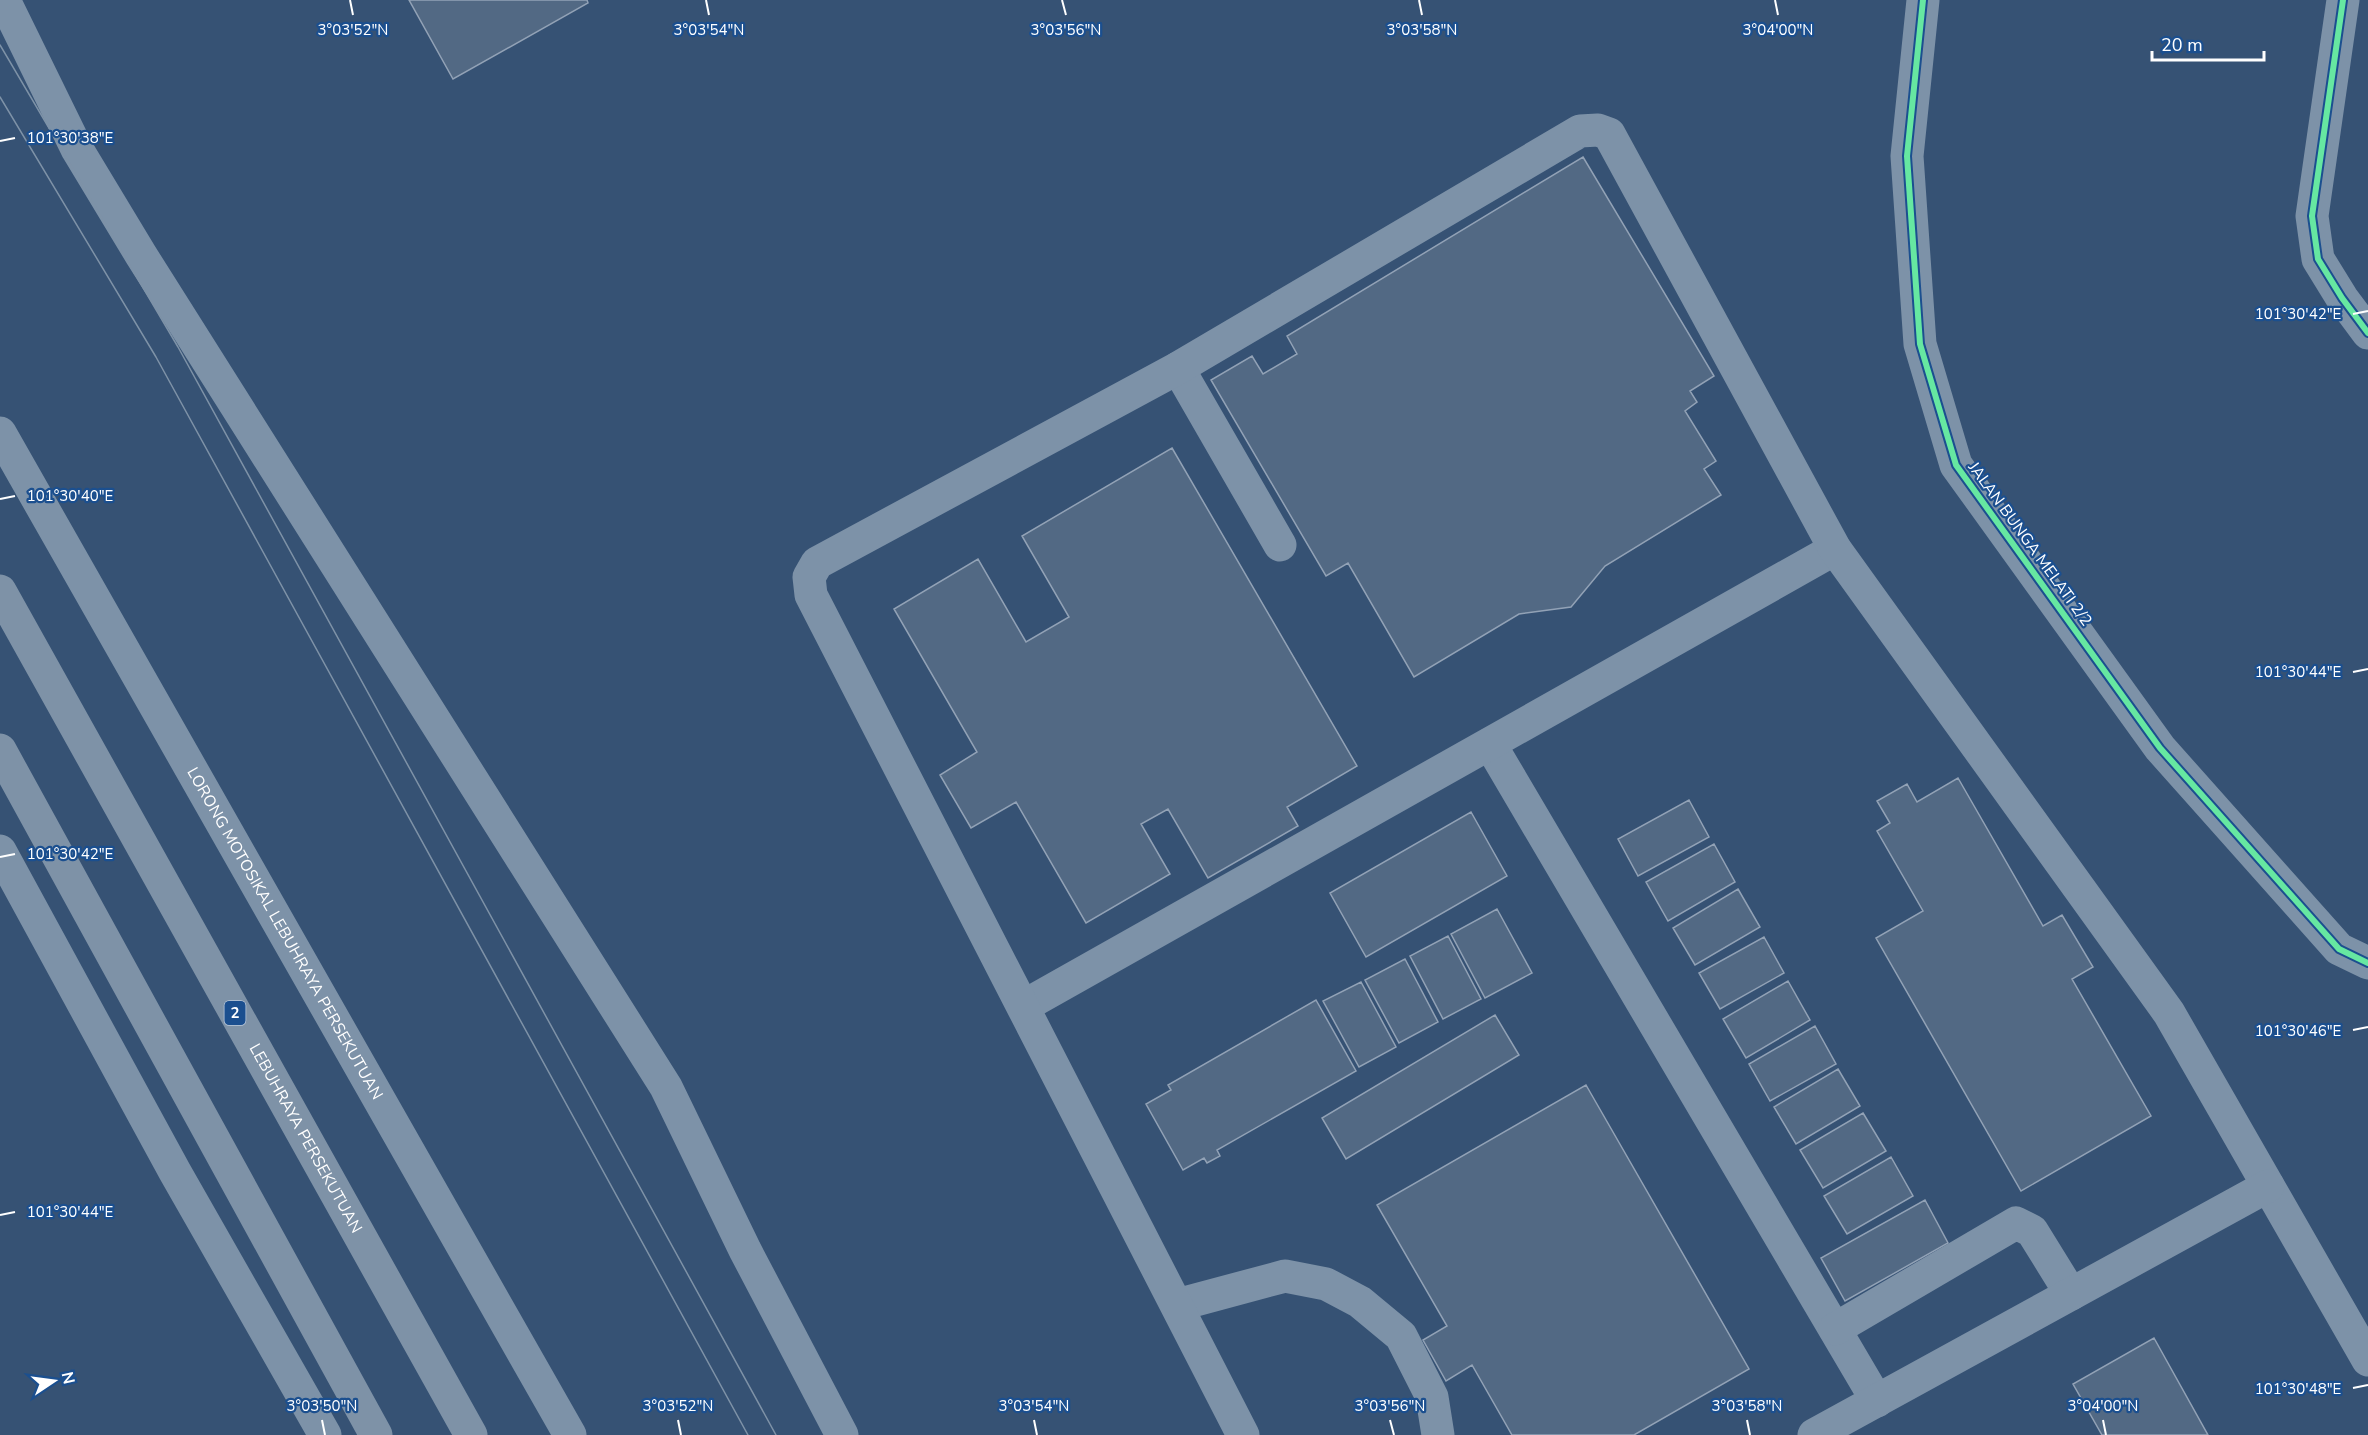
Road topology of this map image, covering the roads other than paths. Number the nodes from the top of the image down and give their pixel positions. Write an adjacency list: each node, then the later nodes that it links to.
1 (4, 0): 25 (street)
2 (1923, 0): 13 (street, JALAN BUNGA MELATI 2/2)
3 (2343, 0): 4 (street)
4 (2368, 333)
5 (1178, 368): 7 (street); 8 (street); 14 (street)
6 (0, 433): 24 (street, LORONG MOTOSIKAL LEBUHRAYA PERSEKUTUAN)
7 (1280, 545)
8 (1834, 549): 10 (street); 15 (street)
9 (0, 591): 23 (highway, LEBUHRAYA PERSEKUTUAN / 2)
10 (1490, 744): 14 (street); 18 (street)
11 (0, 750): 22 (highway)
12 (0, 851): 21 (street)
13 (2368, 963)
14 (1024, 1006): 17 (street)
15 (2268, 1185): 16 (street); 19 (street)
16 (2071, 1294): 18 (street); 20 (street)
17 (1177, 1305): 26 (street); 27 (street)
18 (1835, 1329): 20 (street)
19 (2368, 1360)
20 (1877, 1401): 28 (street)
21 (325, 1435)
22 (376, 1435)
23 (471, 1435)
24 (570, 1435)
25 (842, 1435)
26 (1244, 1435)
27 (1438, 1435)
28 (1815, 1435)

